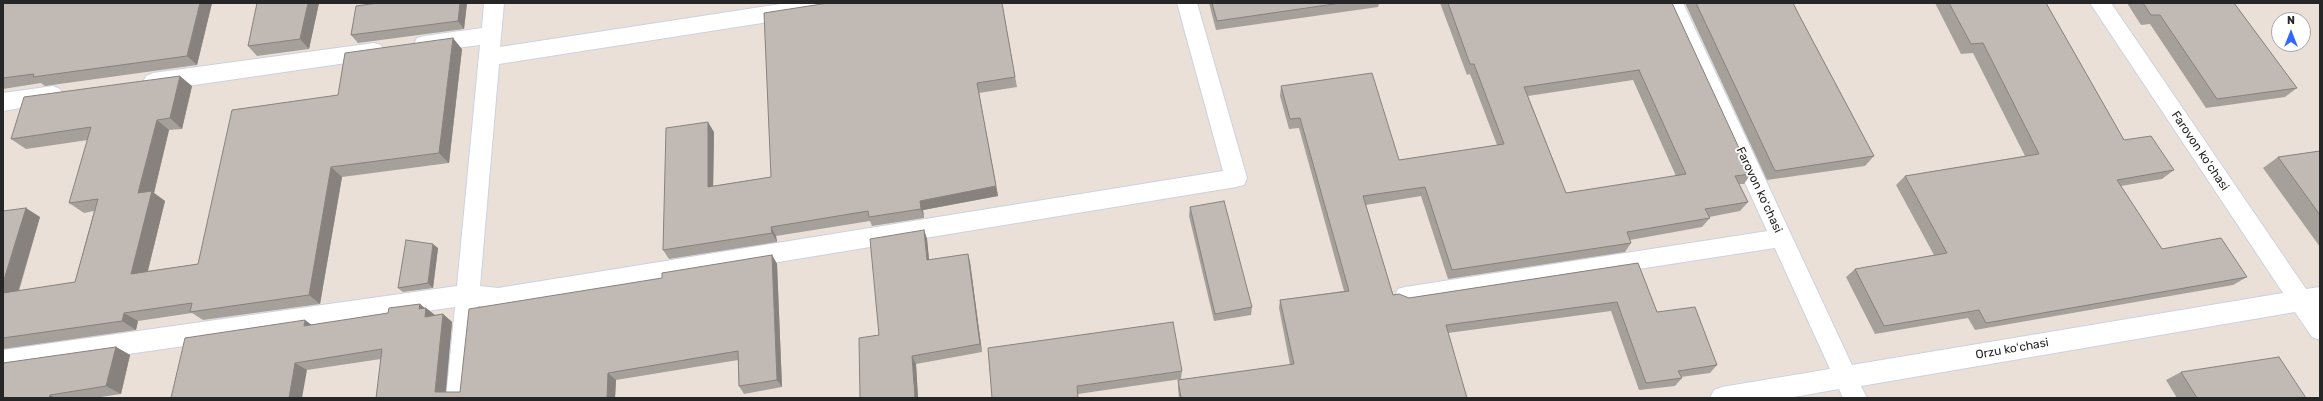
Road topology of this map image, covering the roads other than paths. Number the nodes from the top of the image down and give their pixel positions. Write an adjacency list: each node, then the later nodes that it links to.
1 (494, 3): 6 (street)
2 (839, 3): 7 (street)
3 (1187, 3): 12 (street)
4 (1673, 3): 11 (street, Farovon koʻchasi)
5 (2100, 3): 14 (street, Farovon koʻchasi)
6 (491, 35): 7 (street); 8 (street)
7 (489, 57): 12 (street)
8 (137, 84)
9 (74, 93): 10 (street)
10 (3, 102)
11 (1781, 238): 13 (lane); 17 (street, Farovon koʻchasi)
12 (468, 295): 16 (street); 18 (street)
13 (1405, 296)
14 (2310, 298): 15 (street); 17 (street, Orzu koʻchasi)
15 (2320, 329)
16 (3, 361)
17 (1850, 388): 19 (street, Orzu koʻchasi)
18 (458, 398)
19 (1722, 398)

